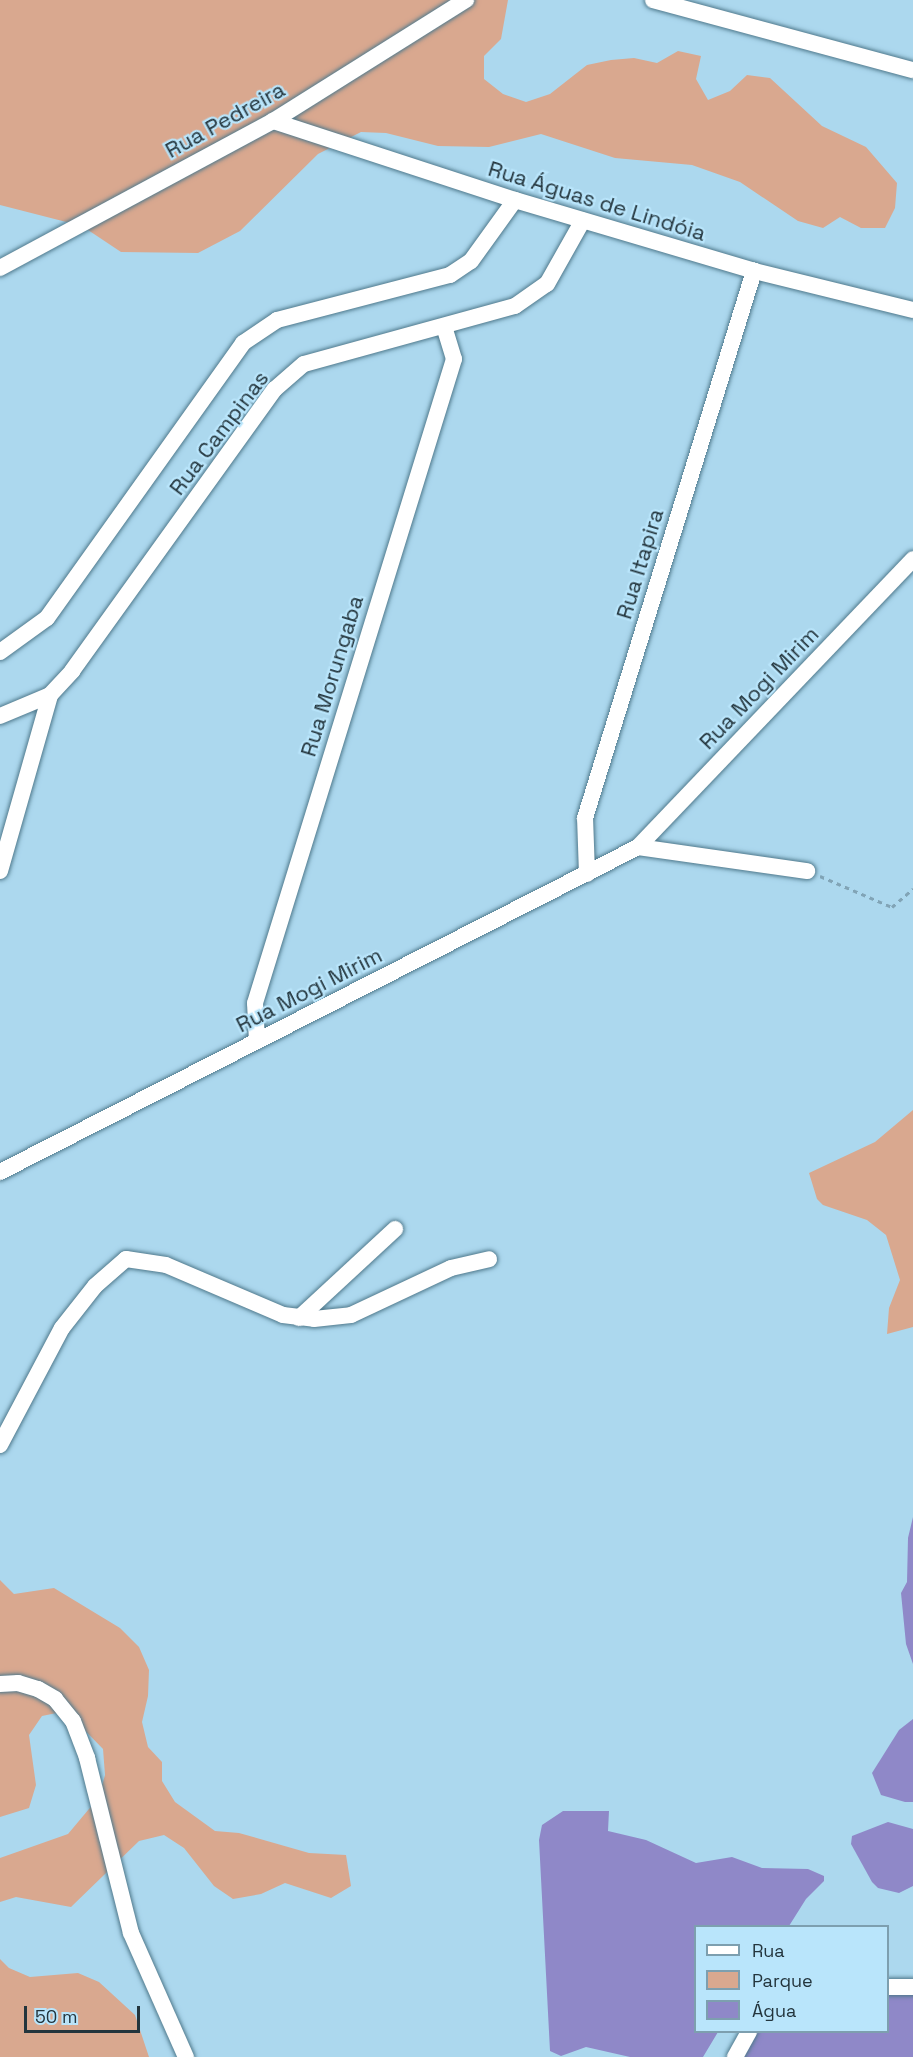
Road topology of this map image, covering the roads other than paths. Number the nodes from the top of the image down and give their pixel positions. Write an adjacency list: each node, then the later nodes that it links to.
1 (466, 0): 4 (street, Rua Pedreira)
2 (653, 0): 3 (street)
3 (913, 70)
4 (273, 121): 5 (street, Rua Águas de Lindóia); 7 (street, Rua Pedreira)
5 (514, 200): 6 (street, Rua Águas de Lindóia); 12 (street, Rua Campinas)
6 (583, 220): 8 (street, Rua Águas de Lindóia); 10 (street, Rua Campinas)
7 (0, 268)
8 (754, 271): 9 (street, Rua Águas de Lindóia); 18 (street, Rua Itapira)
9 (913, 310)
10 (444, 326): 13 (street, Rua Campinas); 19 (street, Rua Morungaba)
11 (913, 559): 15 (street, Rua Mogi Mirim)
12 (0, 652)
13 (50, 695): 14 (street, Rua Campinas); 16 (street)
14 (0, 716)
15 (638, 848): 17 (street); 18 (street, Rua Mogi Mirim)
16 (0, 871)
17 (807, 871)
18 (587, 874): 19 (street, Rua Mogi Mirim)
19 (256, 1041): 20 (street, Rua Mogi Mirim)
20 (0, 1172)
21 (395, 1229): 23 (street)
22 (489, 1259): 23 (street)
23 (299, 1318): 24 (street)
24 (0, 1445)
25 (0, 1684): 29 (street)
26 (889, 1987): 27 (street)
27 (913, 1987)
28 (748, 2033): 30 (street)
29 (186, 2057)
30 (735, 2057)

